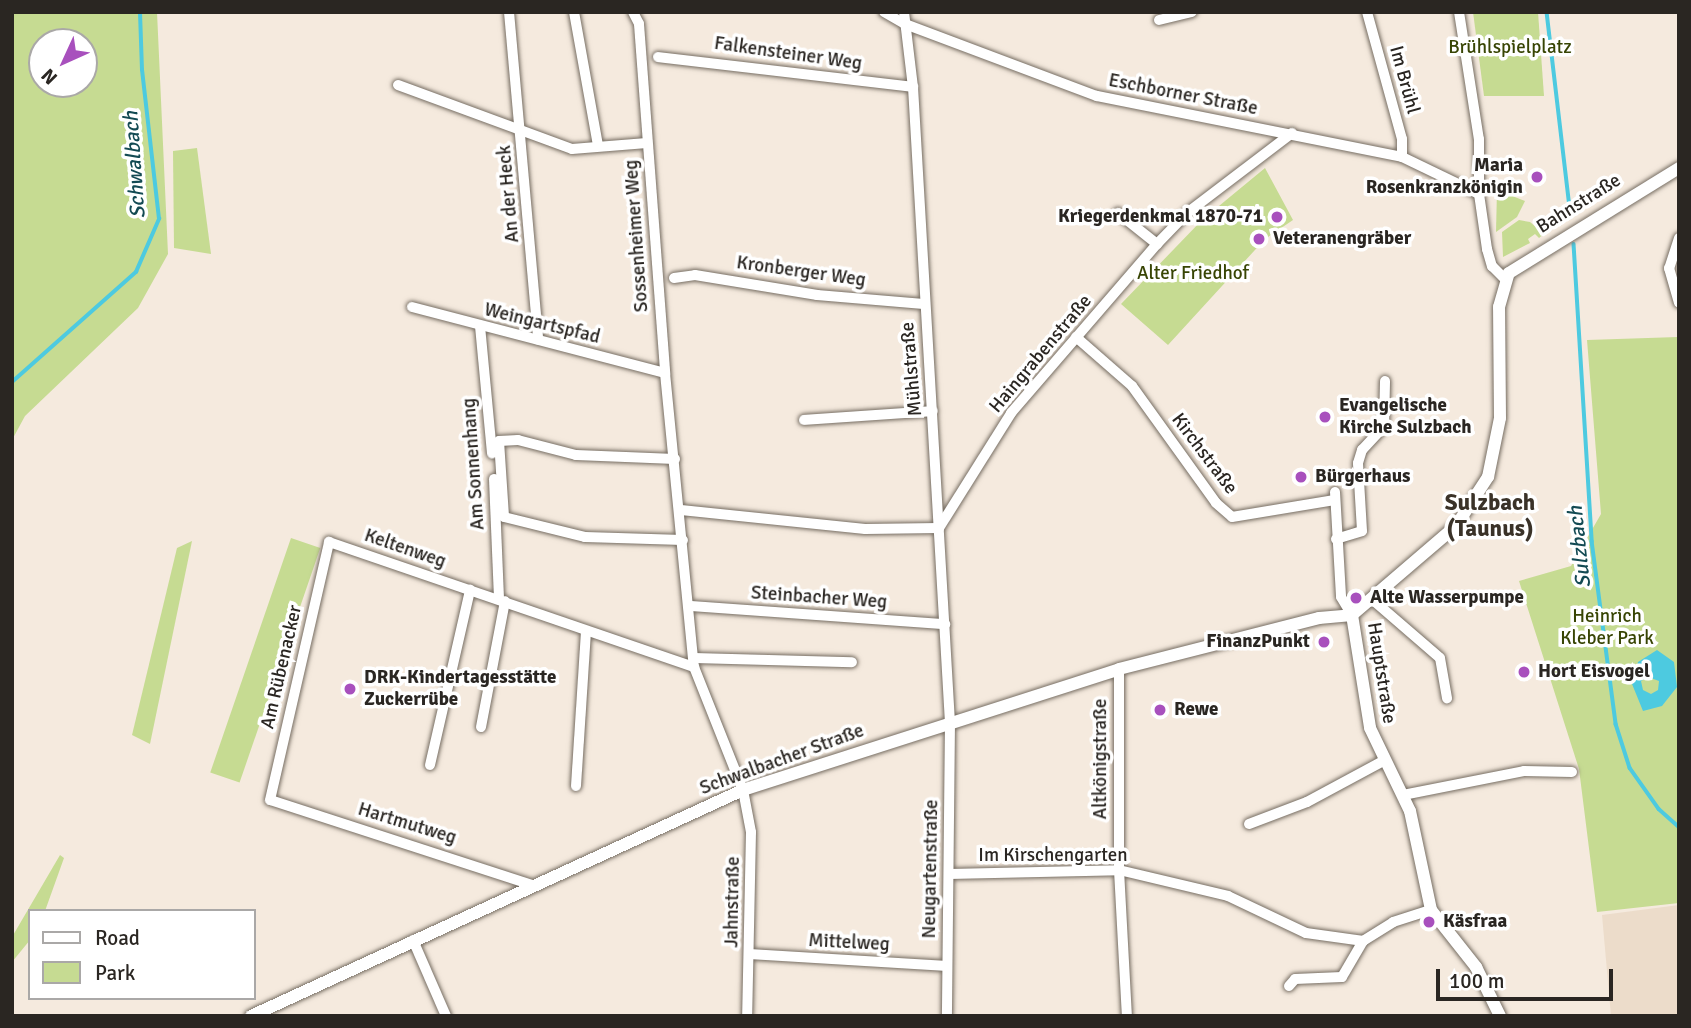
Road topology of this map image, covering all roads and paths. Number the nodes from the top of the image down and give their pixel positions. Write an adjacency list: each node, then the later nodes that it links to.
1 (509, 12): 14 (street)
2 (574, 12): 17 (street)
3 (633, 12): 16 (street, Sossenheimer Weg)
4 (884, 12): 10 (street, Eschborner Straße)
5 (904, 12): 10 (street, Mühlstraße)
6 (1192, 12): 9 (street)
7 (1367, 12): 18 (street, Im Brühl)
8 (1459, 12): 20 (street)
9 (1159, 20)
10 (905, 24): 13 (street, Mühlstraße); 15 (street, Eschborner Straße)
11 (659, 57): 13 (street, Falkensteiner Weg)
12 (398, 85): 14 (street)
13 (913, 87): 27 (street, Mühlstraße)
14 (522, 132): 17 (street, An der Heck); 31 (street, An der Heck)
15 (1292, 133): 18 (street, Eschborner Straße); 23 (street, Haingrabenstraße)
16 (648, 144): 17 (street, An der Heck); 32 (street, Sossenheimer Weg)
17 (598, 146)
18 (1402, 157): 20 (street, Eschborner Straße)
19 (1679, 168): 25 (street, Bahnstraße)
20 (1479, 194): 25 (street)
21 (1118, 213): 23 (street)
22 (1679, 238): 26 (street)
23 (1157, 244): 30 (street, Haingrabenstraße)
24 (674, 278): 27 (street, Kronberger Weg)
25 (1505, 279): 44 (street, Hauptstraße)
26 (1679, 303)
27 (924, 304): 34 (street, Mühlstraße)
28 (412, 307): 29 (street, Weingartspfad)
29 (480, 326): 31 (street, Weingartspfad); 43 (street, Am Sonnenhang)
30 (1076, 337): 38 (street, Haingrabenstraße); 39 (street, Kirchstraße)
31 (538, 340): 32 (street, Weingartspfad)
32 (665, 373): 36 (street, Sossenheimer Weg)
33 (1385, 381): 39 (street)
34 (933, 411): 35 (street); 38 (street, Mühlstraße)
35 (804, 420)
36 (675, 459): 37 (street, Sossenheimer Weg); 40 (street)
37 (681, 510): 38 (street); 40 (street, Sossenheimer Weg)
38 (939, 528): 47 (street, Mühlstraße)
39 (1336, 538): 46 (street)
40 (683, 540): 45 (street, Sossenheimer Weg)
41 (329, 542): 42 (street, Keltenweg); 61 (street, Am Rübenacker)
42 (470, 590): 43 (street, Keltenweg); 56 (street)
43 (502, 600): 48 (street, Keltenweg); 54 (street)
44 (1374, 601): 46 (street, Hauptstraße); 52 (street)
45 (691, 606): 47 (street, Steinbacher Weg); 49 (street, Sossenheimer Weg)
46 (1352, 615): 51 (street, Schwalbacher Straße); 55 (street, Hauptstraße)
47 (945, 624): 53 (street, Mühlstraße)
48 (586, 632): 49 (street, Keltenweg); 58 (street)
49 (694, 662): 50 (street); 59 (street, Sossenheimer Weg)
50 (852, 662)
51 (1119, 669): 53 (street, Schwalbacher Straße); 63 (street, Altkönigstraße)
52 (1447, 698)
53 (950, 722): 59 (street, Schwalbacher Straße); 64 (street, Neugartenstraße)
54 (481, 727)
55 (1384, 761): 60 (street, Hauptstraße); 62 (street)
56 (430, 765)
57 (1572, 772): 60 (street)
58 (576, 786)
59 (743, 790): 65 (street, Schwalbacher Straße); 69 (street, Jahnstraße)
60 (1403, 795): 66 (street, Hauptstraße)
61 (270, 800): 65 (street, Hartmutweg)
62 (1249, 824)
63 (1119, 870): 64 (street, Im Kirschengarten); 68 (street, Im Kirschengarten); 76 (street, Altkönigstraße)
64 (949, 874): 70 (street, Neugartenstraße)
65 (532, 885): 67 (street, Schwalbacher Straße)
66 (1431, 910): 68 (street); 77 (street, Hauptstraße)
67 (413, 940): 72 (street, Schwalbacher Straße); 73 (street)
68 (1363, 941): 71 (street)
69 (750, 954): 70 (street, Mittelweg); 74 (street, Jahnstraße)
70 (947, 966): 75 (street, Neugartenstraße)
71 (1289, 986)
72 (259, 1014)
73 (446, 1016)
74 (747, 1016)
75 (947, 1016)
76 (1126, 1016)
77 (1500, 1016)

